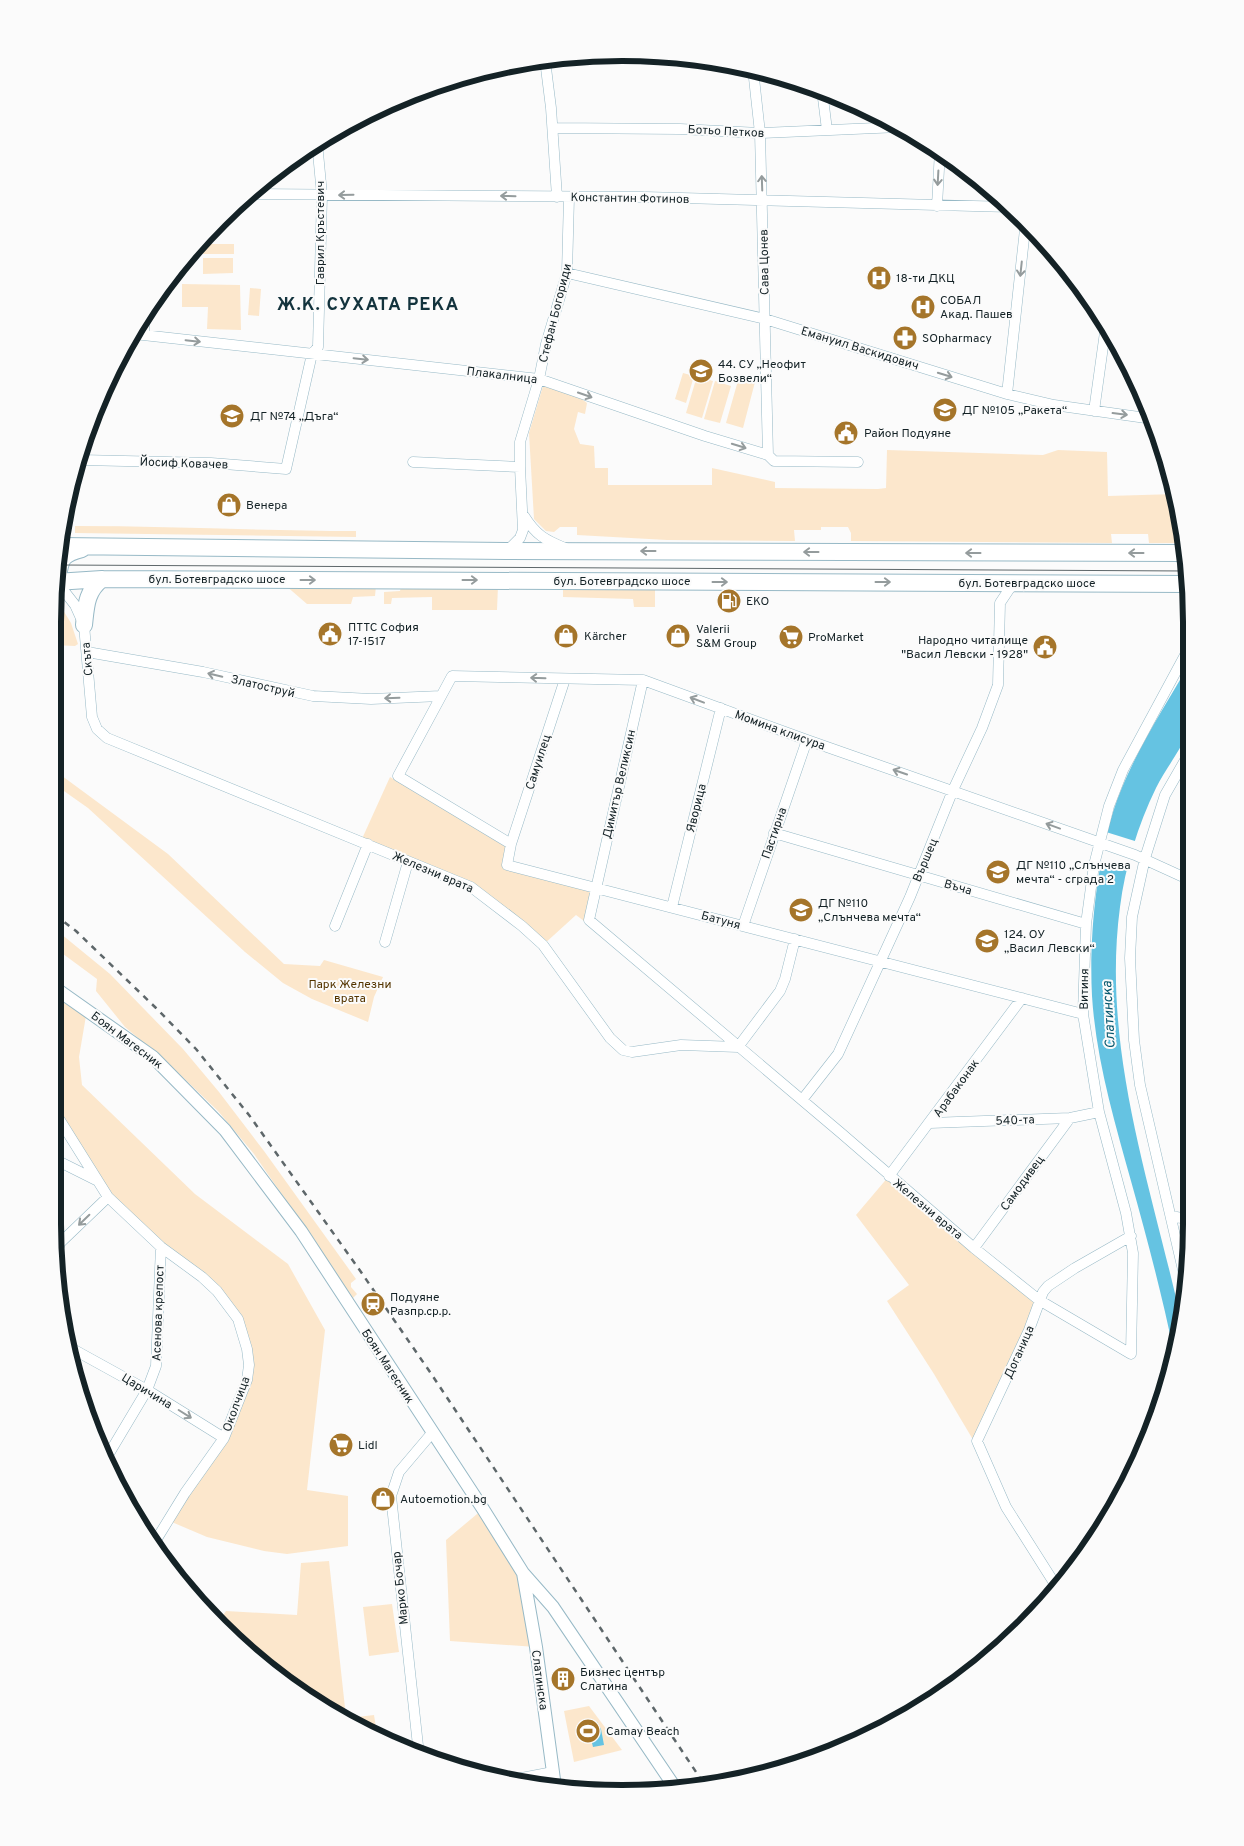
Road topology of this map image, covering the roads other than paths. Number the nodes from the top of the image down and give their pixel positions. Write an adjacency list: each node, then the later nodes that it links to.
1 (546, 67): 4 (street)
2 (754, 77): 7 (street, Сава Цонев)
3 (823, 99): 6 (street)
4 (553, 128): 7 (street, Ботьо Петков); 12 (street)
5 (886, 128): 6 (street, Ботьо Петков)
6 (827, 130): 7 (street, Ботьо Петков)
7 (760, 133): 14 (street, Сава Цонев, one-way to 7)
8 (318, 151): 11 (street, Гаврил Кръстевич)
9 (939, 160): 15 (street, one-way to 15)
10 (259, 194): 11 (street, Константин Фотинов)
11 (322, 195): 12 (street, Константин Фотинов, one-way to 11); 22 (street, Гаврил Кръстевич)
12 (557, 197): 13 (street, Константин Фотинов)
13 (570, 198): 14 (street, Константин Фотинов); 18 (street, Стефан Богориди)
14 (762, 200): 15 (street, Константин Фотинов); 19 (street, Сава Цонев)
15 (937, 206): 16 (street, Константин Фотинов)
16 (1000, 208)
17 (1025, 231): 24 (street, one-way to 24)
18 (567, 273): 19 (street, Емануил Васкидович); 23 (street, Стефан Богориди)
19 (765, 319): 24 (street, Емануил Васкидович, one-way to 24); 27 (street, Сава Цонев)
20 (141, 334): 22 (street, Плакалница, one-way to 22)
21 (1104, 336): 25 (street)
22 (312, 354): 23 (street, Плакалница, one-way to 23); 32 (street, Гаврил Кръстевич)
23 (539, 379): 27 (street, Плакалница, one-way to 27); 31 (street, Стефан Богориди)
24 (1007, 394): 25 (street, Емануил Васкидович)
25 (1094, 411): 26 (street, Емануил Васкидович, one-way to 26)
26 (1144, 417)
27 (768, 455): 30 (street, Плакалница)
28 (85, 460): 32 (street, Йосиф Ковачев)
29 (413, 462): 31 (street)
30 (858, 462)
31 (520, 467): 33 (street, Стефан Богориди)
32 (286, 469)
33 (524, 516): 36 (street, Стефан Богориди); 37 (street)
34 (66, 546): 35 (main road)
35 (94, 546): 36 (main road); 39 (main road)
36 (506, 551): 37 (main road)
37 (573, 551): 38 (main road, one-way to 37)
38 (1179, 554)
39 (65, 555)
40 (102, 579): 41 (main road, бул. Ботевградско шосе); 42 (main road, бул. Ботевградско шосе, one-way to 42); 47 (main road)
41 (62, 582)
42 (978, 583): 43 (main road, бул. Ботевградско шосе); 46 (street)
43 (1018, 583): 44 (main road, бул. Ботевградско шосе); 46 (street)
44 (1182, 585)
45 (62, 588): 47 (street, Скъта)
46 (1000, 603): 57 (street, Вършец)
47 (84, 625): 48 (street, Скъта)
48 (87, 652): 52 (street, Златоструй, one-way to 48); 54 (street, Скъта)
49 (1183, 659): 59 (street, Витиня)
50 (565, 679): 51 (street, Момина клисура); 52 (street, Момина клисура, one-way to 52); 61 (street, Самуилец)
51 (643, 680): 53 (street, Момина клисура, one-way to 51); 66 (street, Димитър Великсин)
52 (441, 696): 61 (street)
53 (720, 708): 55 (street, Момина клисура); 67 (street, Яворица)
54 (107, 738): 60 (street, Железни врата)
55 (807, 740): 57 (street, Момина клисура, one-way to 55); 58 (street, Пастирна)
56 (1183, 763): 62 (street)
57 (953, 790): 59 (street, Момина клисура, one-way to 57); 64 (street, Вършец)
58 (774, 833): 64 (street, Въча); 70 (street, Пастирна)
59 (1101, 843): 62 (street, Момина клисура); 68 (street, Витиня)
60 (368, 844): 63 (street, Железни врата); 69 (street)
61 (511, 844): 66 (street, Батуня)
62 (1140, 856): 65 (street, Момина клисура); 87 (street)
63 (408, 862): 72 (street); 77 (street, Железни врата)
64 (919, 875): 68 (street, Въча); 73 (street, Вършец)
65 (1183, 877)
66 (596, 888): 67 (street, Батуня); 77 (street, Железни врата)
67 (672, 907): 70 (street, Батуня)
68 (1086, 924): 76 (street, Витиня)
69 (335, 926)
70 (743, 926): 71 (street, Батуня)
71 (795, 939): 73 (street, Батуня); 77 (street)
72 (384, 942)
73 (881, 962): 75 (street, Батуня); 78 (street, Вършец)
74 (61, 992): 98 (street, Боян Магесник)
75 (1022, 998): 76 (street, Батуня); 82 (street, Арабаконак)
76 (1083, 1014): 79 (street, Витиня)
77 (738, 1047): 78 (street, Железни врата)
78 (802, 1100): 84 (street, Железни врата)
79 (1099, 1112): 80 (street, 540-та); 89 (street, Витиня)
80 (1070, 1118): 82 (street, 540-та); 92 (street, Самодивец)
81 (61, 1122): 85 (street)
82 (930, 1123): 84 (street, Арабаконак)
83 (61, 1162): 85 (street)
84 (889, 1176): 92 (street, Железни врата)
85 (97, 1180): 86 (street)
86 (108, 1197): 90 (street, one-way to 90); 91 (street)
87 (1171, 1216): 88 (street); 93 (street)
88 (1183, 1218)
89 (1131, 1236): 94 (street, Доганица); 96 (street, Витиня)
90 (62, 1243)
91 (160, 1247): 97 (street, Асенова крепост); 99 (street, Околчица)
92 (974, 1248): 94 (street, Железни врата)
93 (1182, 1264)
94 (1039, 1300): 96 (street, Железни врата); 103 (street, Доганица)
95 (76, 1351): 97 (street, Царичина)
96 (1131, 1354)
97 (147, 1390): 99 (street, Царичина, one-way to 99); 100 (street, Асенова крепост)
98 (432, 1433): 102 (street, Боян Магесник); 104 (street, Марко Бочар)
99 (224, 1438): 101 (street, Околчица)
100 (110, 1452)
101 (157, 1537)
102 (522, 1573): 105 (street, Слатинска); 108 (street, Боян Магесник)
103 (1054, 1582)
104 (418, 1746)
105 (552, 1772): 106 (street); 107 (street, Слатинска)
106 (529, 1777)
107 (554, 1781)
108 (672, 1783)

